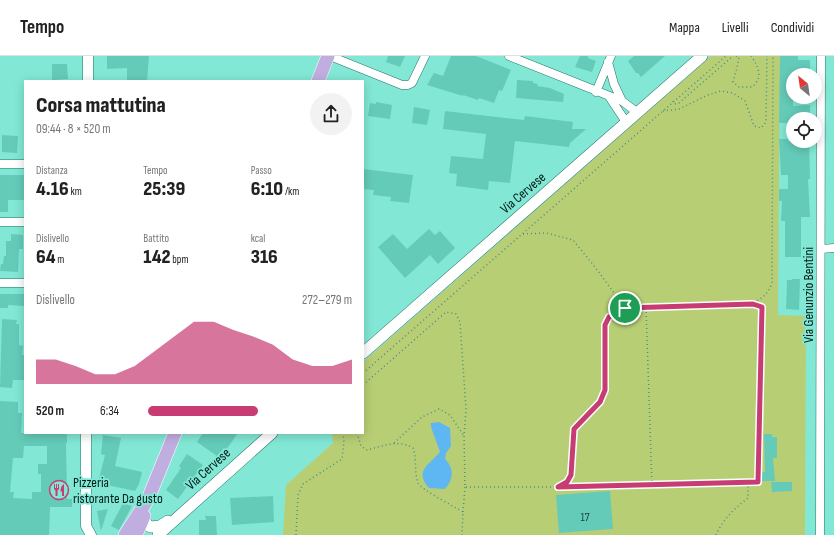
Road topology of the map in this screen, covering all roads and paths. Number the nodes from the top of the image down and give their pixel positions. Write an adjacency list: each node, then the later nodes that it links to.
1 (88, 56): 14 (street)
2 (329, 56): 3 (street); 15 (main road)
3 (425, 56)
4 (509, 56): 12 (street)
5 (702, 56): 21 (main road, Via Cervese)
6 (726, 56): 19 (path)
7 (734, 56): 8 (path); 19 (path)
8 (751, 56)
9 (767, 56): 20 (path)
10 (773, 56): 32 (path)
11 (821, 56): 29 (street, Via Genunzio Bentini)
12 (519, 58): 16 (street)
13 (610, 59): 16 (street); 18 (street)
14 (88, 80)
15 (318, 80)
16 (596, 92): 17 (street)
17 (610, 97): 18 (street); 22 (street)
18 (622, 101): 21 (street)
19 (673, 101): 20 (path)
20 (662, 111): 27 (path)
21 (638, 113): 22 (main road, Via Cervese)
22 (626, 122): 35 (main road, Via Cervese)
23 (0, 164): 24 (street)
24 (24, 164)
25 (0, 222): 26 (street)
26 (24, 222)
27 (522, 234): 33 (path); 36 (path)
28 (834, 248): 29 (street)
29 (821, 249): 60 (street, Via Genunzio Bentini)
30 (0, 283): 31 (street)
31 (24, 284)
32 (753, 304): 34 (path); 45 (path)
33 (625, 308): 34 (path); 48 (path)
34 (646, 308): 46 (path)
35 (364, 352)
36 (364, 372)
37 (364, 384): 43 (path)
38 (86, 434): 53 (street)
39 (175, 434): 49 (main road)
40 (271, 434): 50 (main road, Via Cervese)
41 (343, 434): 57 (path)
42 (357, 434): 44 (path)
43 (464, 436): 44 (path); 47 (path)
44 (394, 443): 51 (path)
45 (748, 483): 46 (path); 59 (path)
46 (652, 485): 48 (path)
47 (465, 487): 48 (path); 51 (path)
48 (558, 487)
49 (148, 499): 52 (main road); 54 (main road)
50 (183, 512): 52 (main road, Via Cervese); 56 (main road, Via Cervese)
51 (462, 512): 58 (path)
52 (144, 516): 55 (main road)
53 (92, 535)
54 (125, 535)
55 (136, 535)
56 (158, 535)
57 (296, 535)
58 (462, 535)
59 (716, 535)
60 (820, 535)

